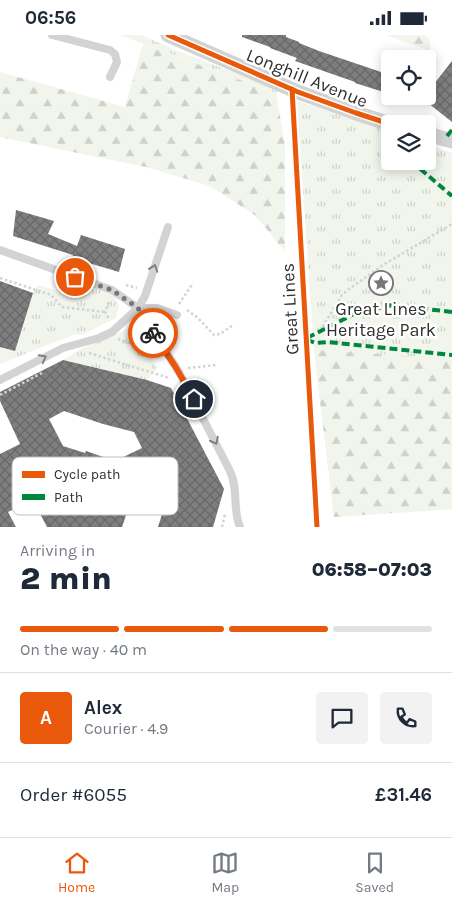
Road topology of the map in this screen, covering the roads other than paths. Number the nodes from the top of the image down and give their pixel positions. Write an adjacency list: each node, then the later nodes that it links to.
1 (52, 35): 3 (lane)
2 (168, 35): 4 (street, Longhill Avenue)
3 (110, 77)
4 (381, 121)
5 (436, 136): 6 (street)
6 (452, 141)
7 (168, 227): 9 (lane, one-way to 7)
8 (0, 250): 9 (lane)
9 (138, 308): 10 (lane); 11 (lane, one-way to 9); 12 (lane, one-way to 12)
10 (176, 315)
11 (0, 380)
12 (236, 518): 13 (lane); 14 (lane)
13 (233, 527)
14 (240, 527)

